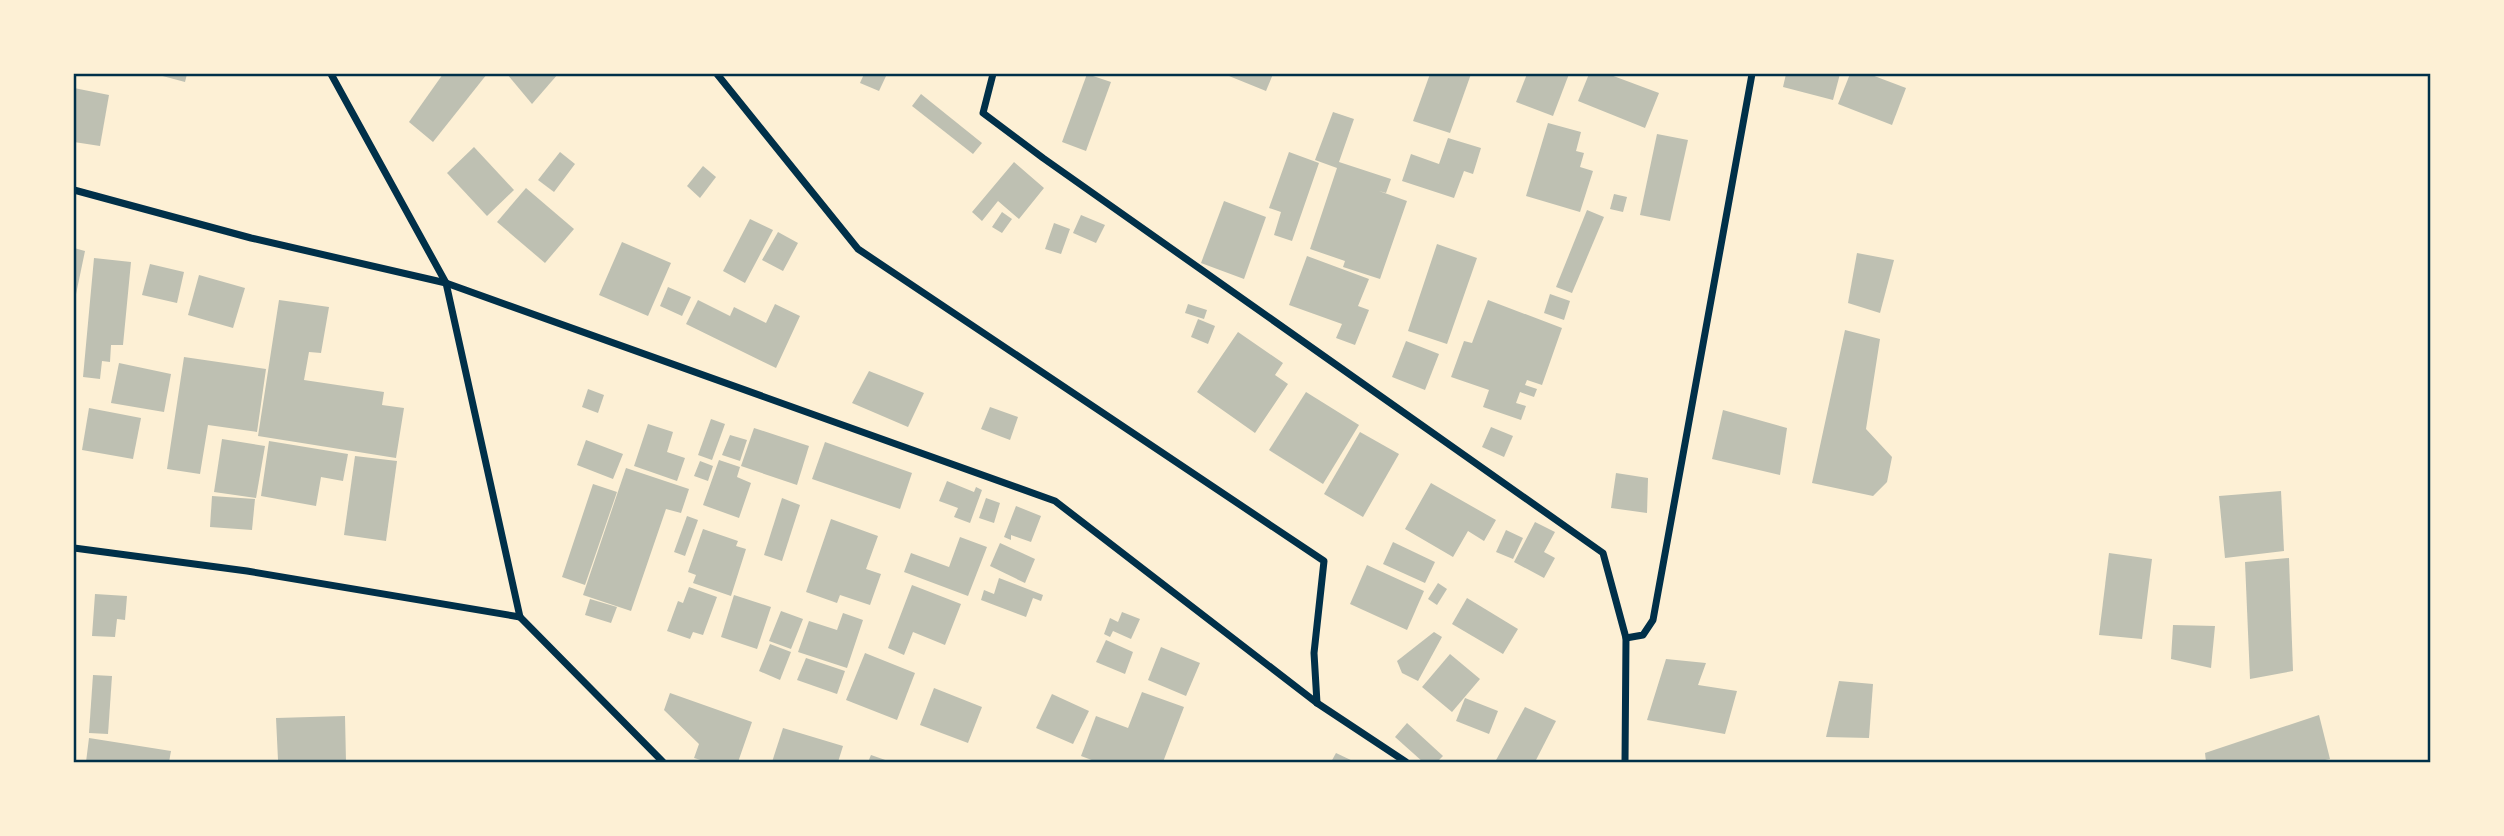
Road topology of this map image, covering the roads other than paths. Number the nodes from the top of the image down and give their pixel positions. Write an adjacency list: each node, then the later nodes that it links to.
1 (331, 74): 6 (street)
2 (717, 74): 10 (street)
3 (993, 74): 9 (street)
4 (1752, 74): 9 (street)
5 (74, 190): 6 (street)
6 (446, 283): 8 (street); 10 (street)
7 (74, 548): 8 (street)
8 (520, 617): 11 (street)
9 (1626, 638): 13 (street)
10 (1317, 704): 12 (street)
11 (663, 762)
12 (1406, 762)
13 (1625, 762)

